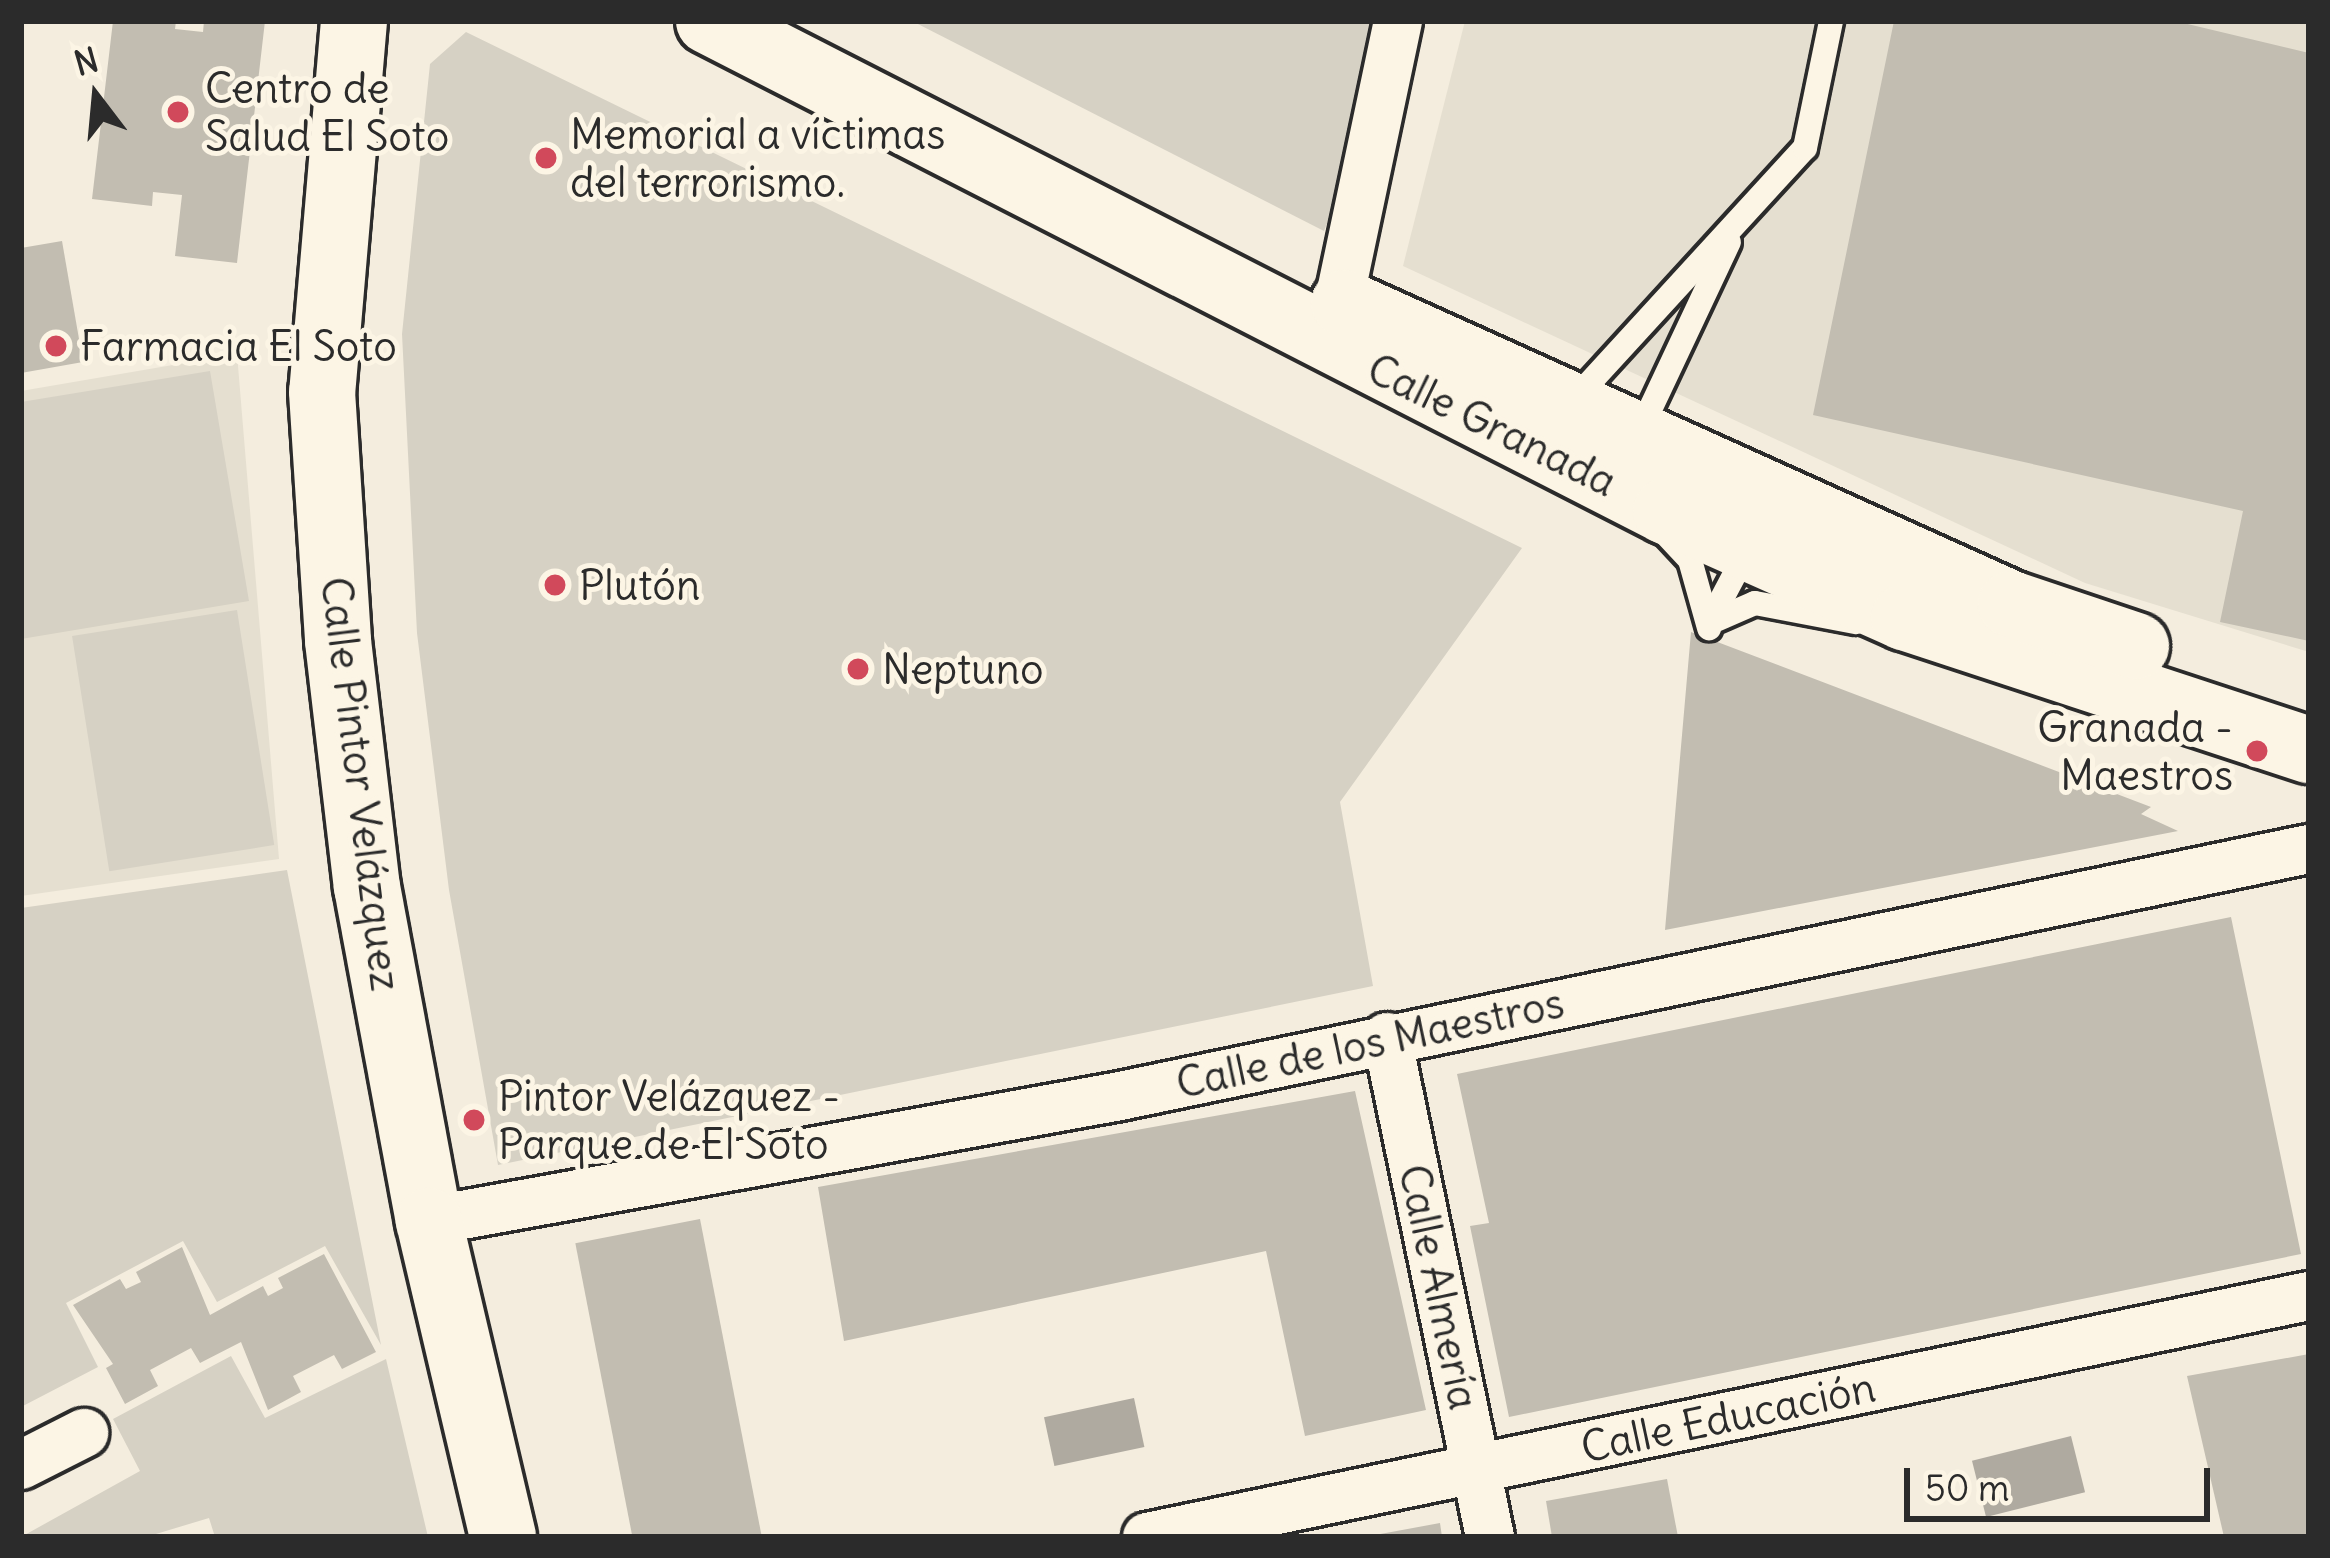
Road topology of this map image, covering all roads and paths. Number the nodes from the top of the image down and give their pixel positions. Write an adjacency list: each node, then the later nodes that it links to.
1 (354, 21): 18 (street, Calle Pintor Velázquez)
2 (709, 21): 8 (street, Calle Granada)
3 (796, 21): 7 (street, Calle Granada)
4 (1398, 21): 7 (street)
5 (1831, 21): 6 (lane)
6 (1739, 221): 8 (lane); 9 (lane)
7 (1339, 301): 8 (street, Calle Granada)
8 (1546, 423): 9 (street, Calle Granada)
9 (1632, 463): 10 (street, Calle Granada); 11 (street, Calle Granada); 13 (lane)
10 (1750, 546): 11 (lane); 12 (street, Calle Granada); 13 (lane)
11 (2011, 604): 14 (street, Calle Granada)
12 (1904, 617): 13 (lane); 15 (street, Calle Granada)
13 (1709, 630)
14 (2309, 706)
15 (2309, 750)
16 (2309, 849): 17 (street, Calle de los Maestros)
17 (1387, 1037): 18 (street, Calle de los Maestros); 22 (street, Calle Almería)
18 (429, 1221): 23 (street, Calle Pintor Velázquez)
19 (2309, 1296): 22 (street, Calle Educación)
20 (84, 1432): 21 (street)
21 (21, 1466)
22 (1477, 1469): 24 (street, Calle Educación); 25 (street, Calle Almería)
23 (503, 1537)
24 (1147, 1537)
25 (1490, 1537)

